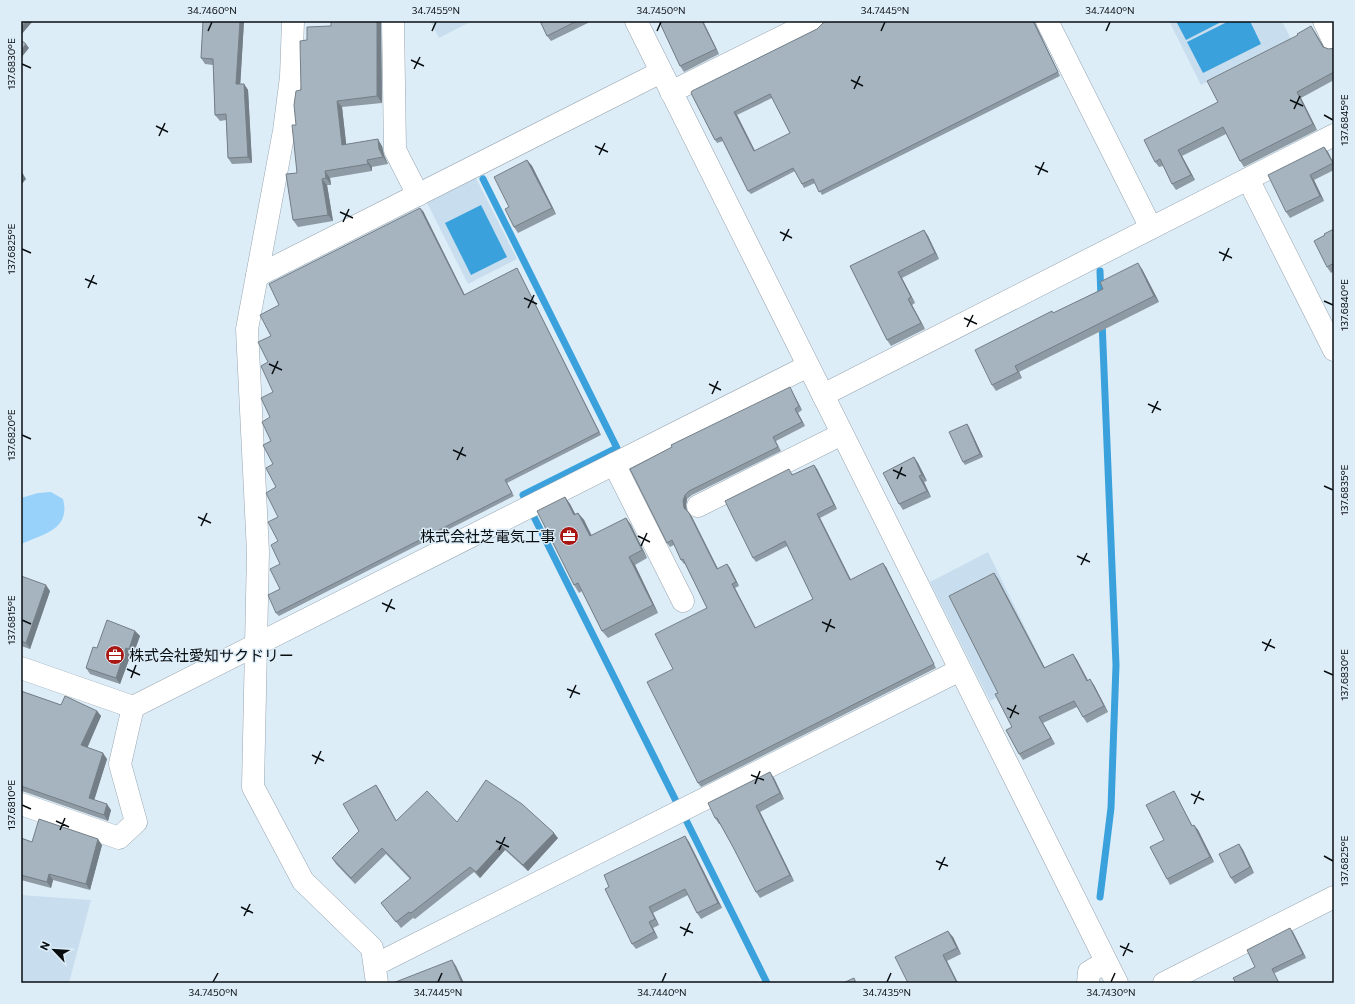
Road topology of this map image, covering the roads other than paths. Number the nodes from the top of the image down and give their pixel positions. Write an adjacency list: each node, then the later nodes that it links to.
1 (293, 21): 14 (street)
2 (393, 21): 12 (street)
3 (636, 21): 8 (street)
4 (814, 21): 9 (street)
5 (1047, 21): 13 (street)
6 (1324, 21): 7 (street)
7 (1334, 42)
8 (661, 72): 9 (street); 12 (street)
9 (671, 92): 16 (street)
10 (1334, 135): 11 (street)
11 (1248, 179): 13 (street); 15 (street)
12 (418, 195): 14 (street)
13 (1151, 228): 17 (street)
14 (257, 276): 22 (street)
15 (1334, 350)
16 (808, 366): 17 (street); 19 (street)
17 (823, 395): 18 (street)
18 (842, 434): 20 (street); 24 (street)
19 (614, 464): 21 (street); 22 (street)
20 (698, 506)
21 (683, 601)
22 (256, 645): 25 (street); 29 (street)
23 (21, 668): 25 (street)
24 (960, 670): 28 (street); 29 (street)
25 (133, 707): 26 (street)
26 (21, 804)
27 (1334, 897): 32 (street)
28 (1106, 962): 30 (street); 31 (street)
29 (376, 974)
30 (1088, 983)
31 (1117, 983)
32 (1164, 983)

